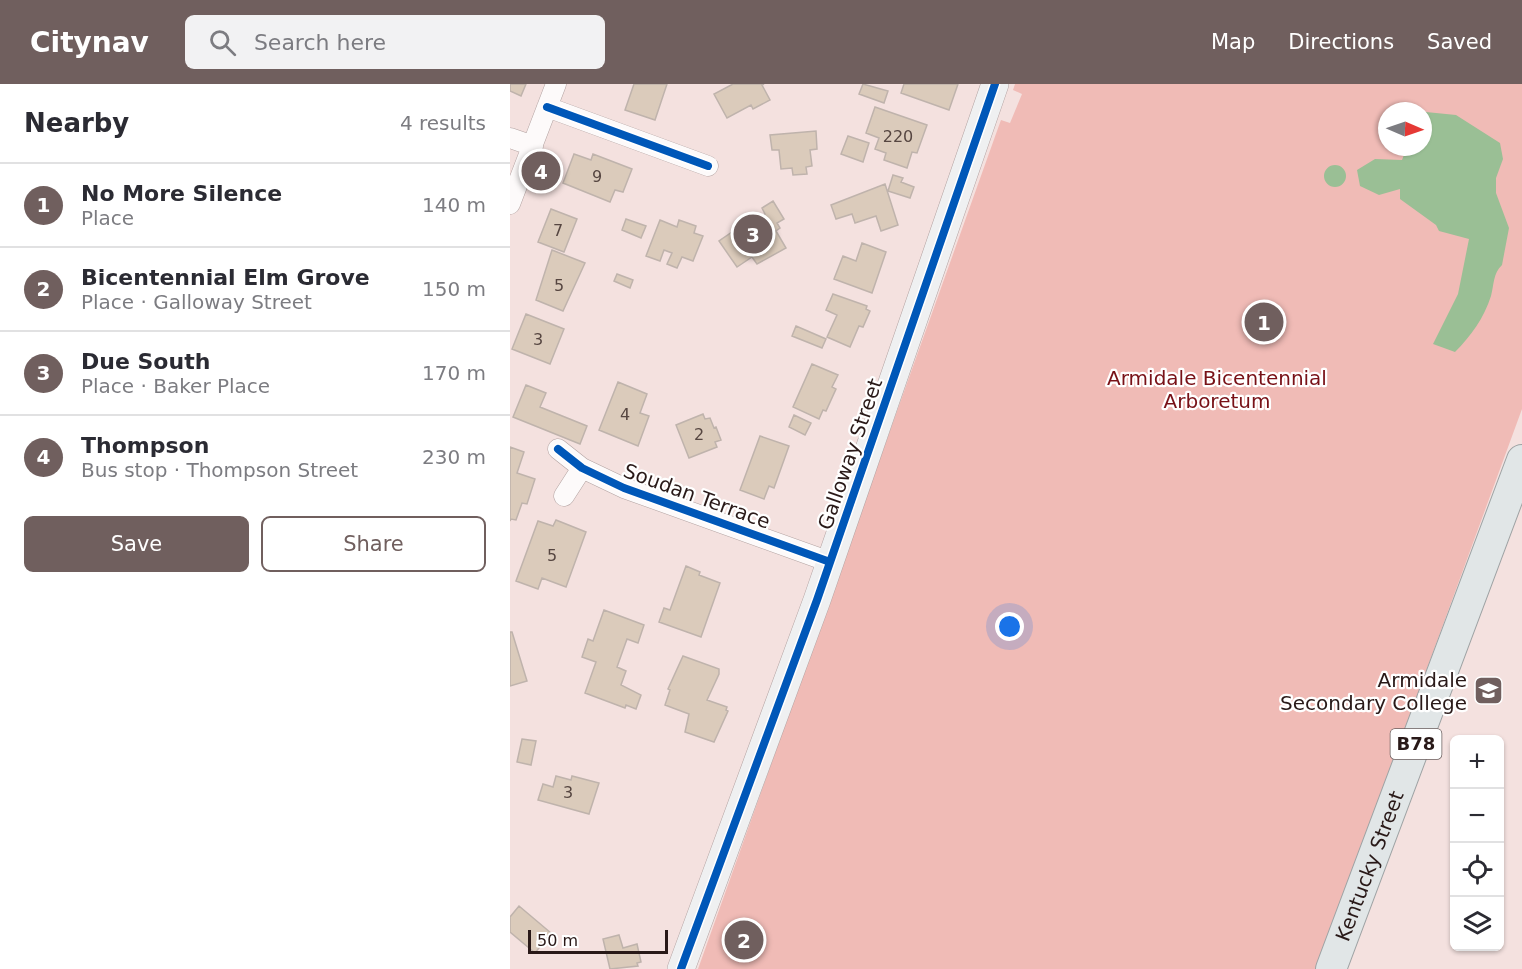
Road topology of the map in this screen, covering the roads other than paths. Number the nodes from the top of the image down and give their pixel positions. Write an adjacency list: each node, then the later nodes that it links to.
1 (556, 84): 3 (street)
2 (994, 84): 12 (street, Galloway Street)
3 (547, 107): 5 (street); 6 (street)
4 (510, 138): 5 (street)
5 (532, 146): 7 (street)
6 (708, 166)
7 (510, 204)
8 (558, 449): 10 (street, Soudan Terrace)
9 (1522, 460): 14 (main road, Kentucky Street / B78)
10 (582, 468): 11 (street); 12 (street, Soudan Terrace)
11 (564, 496)
12 (830, 562): 13 (street, Galloway Street)
13 (681, 969)
14 (1331, 969)

